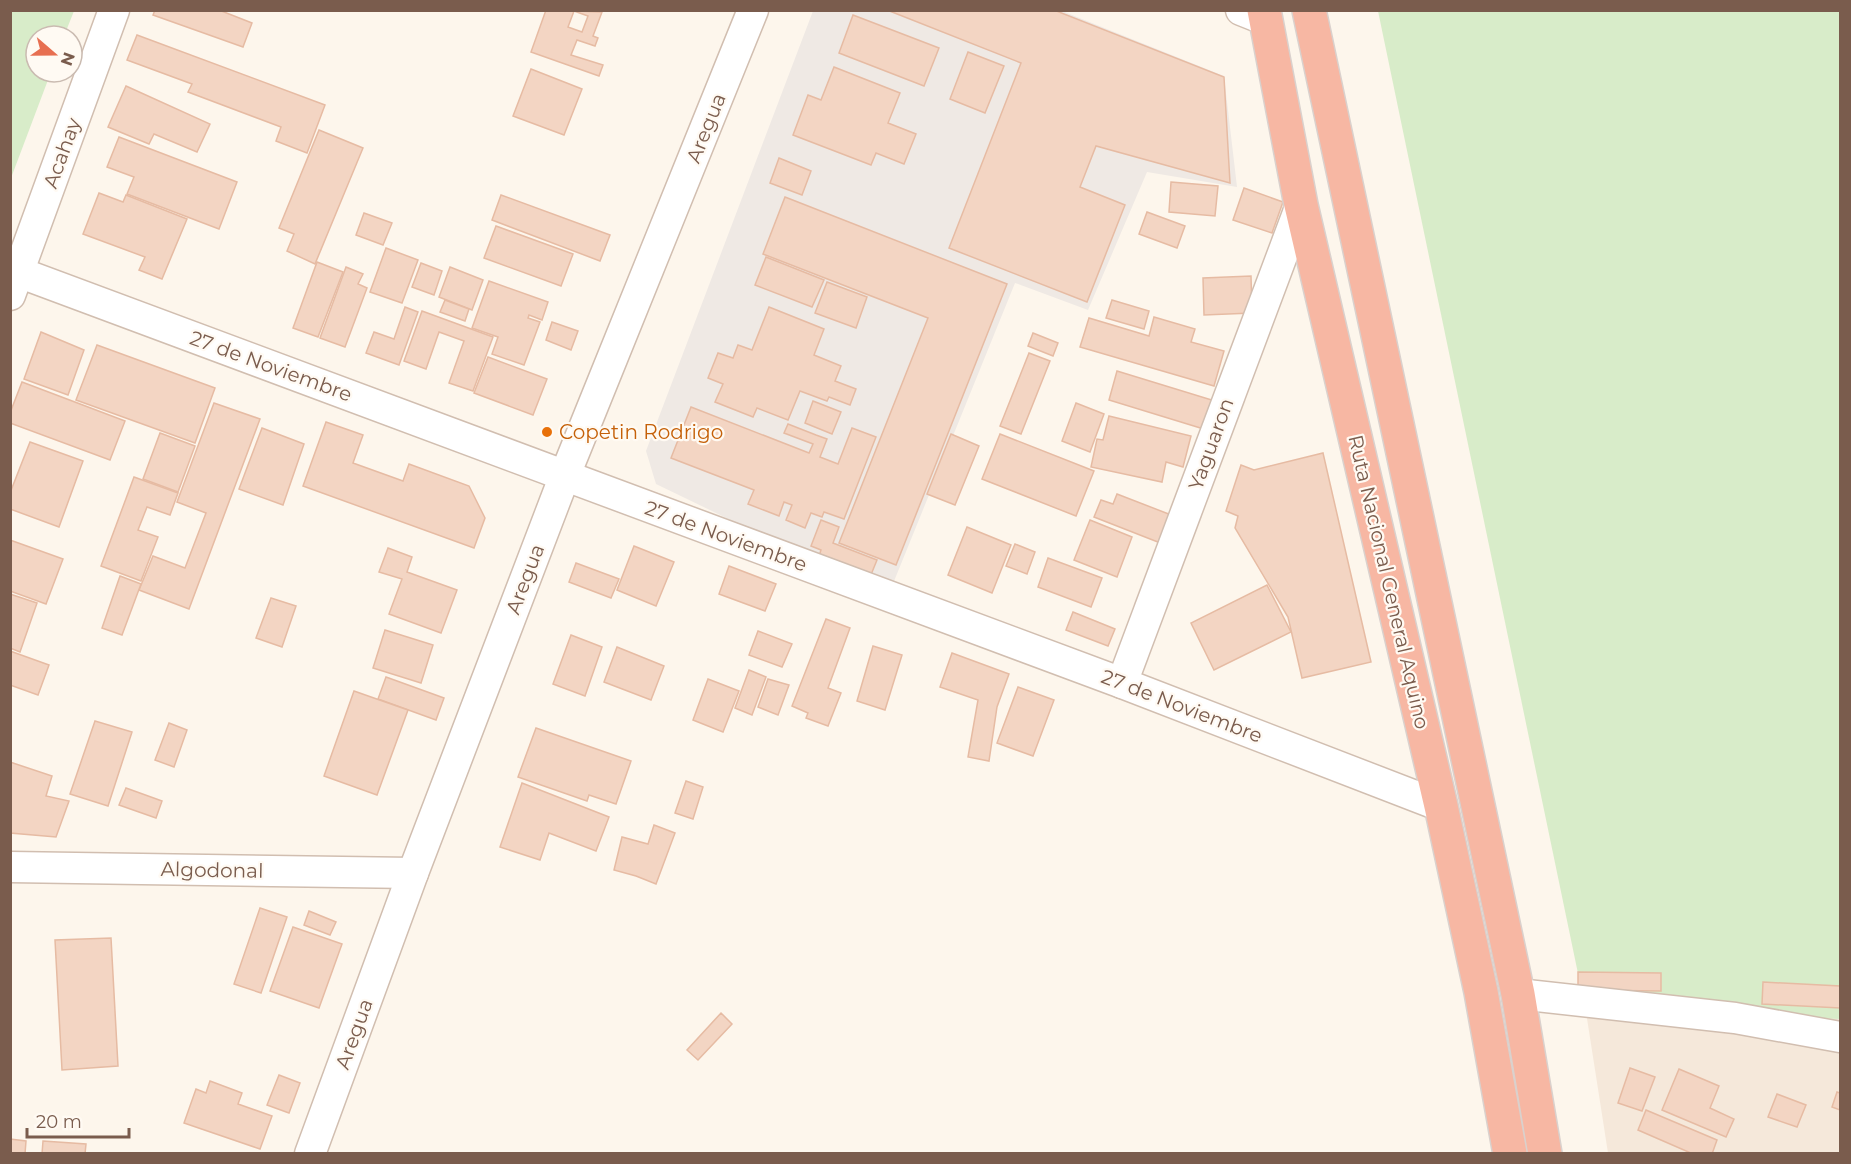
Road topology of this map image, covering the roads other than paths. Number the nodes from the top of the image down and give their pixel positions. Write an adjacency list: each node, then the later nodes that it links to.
1 (114, 10): 6 (street, Acahay)
2 (753, 10): 7 (street, Aregua)
3 (1309, 10): 12 (highway, Ruta Nacional General Aquino)
4 (1257, 14): 5 (highway, Ruta Nacional General Aquino)
5 (1301, 205): 8 (street, Yaguaron); 9 (highway, Ruta Nacional General Aquino)
6 (13, 279): 7 (street, 27 de Noviembre)
7 (565, 475): 8 (street, 27 de Noviembre); 11 (street, Aregua)
8 (1122, 683): 9 (street, 27 de Noviembre)
9 (1441, 806): 15 (highway, Ruta Nacional General Aquino)
10 (10, 867): 11 (street, Algodonal)
11 (412, 873): 14 (street, Aregua)
12 (1518, 994): 13 (street); 16 (highway, Ruta Nacional General Aquino)
13 (1840, 1037)
14 (310, 1154)
15 (1510, 1154)
16 (1545, 1154)

